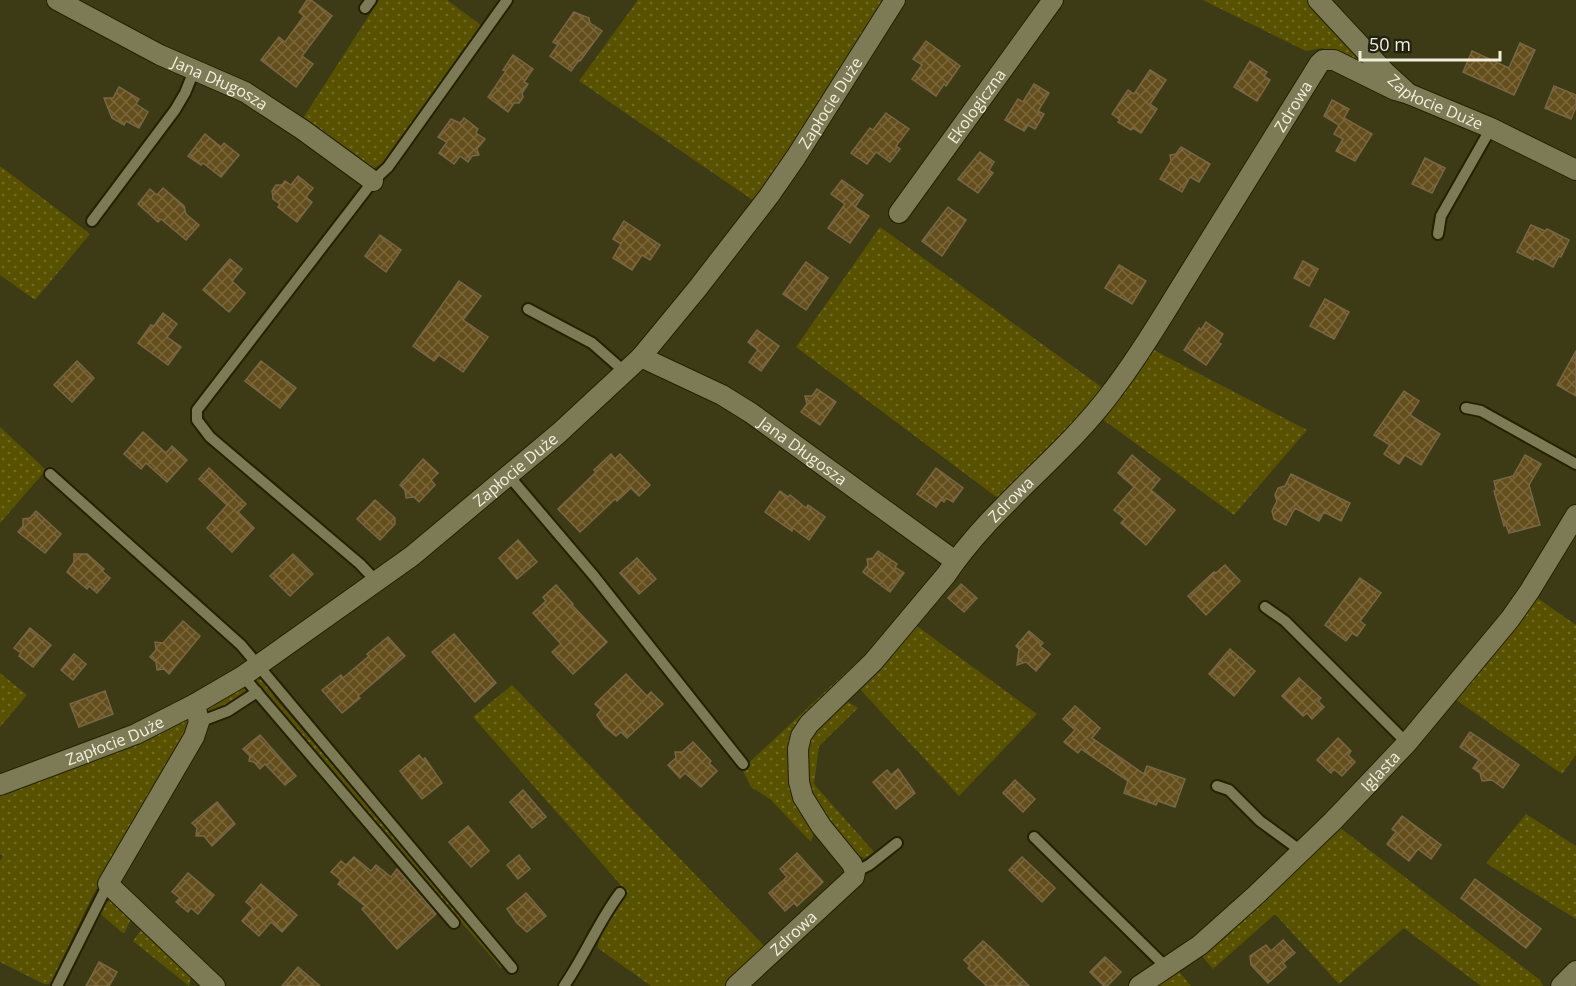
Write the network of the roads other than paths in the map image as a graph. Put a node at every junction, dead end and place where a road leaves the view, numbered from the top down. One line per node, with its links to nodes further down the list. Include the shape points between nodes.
1 (57, 0): 6 (street, Jana Długosza)
2 (507, 0): 10 (lane, via 388,167)
3 (895, 0): 15 (street, Zapłocie Duże, via 769,196)
4 (1053, 0): 11 (street, Ekologiczna)
5 (1318, 0): 7 (street, Zapłocie Duże)
6 (194, 71): 10 (street, Jana Długosza, via 263,103); 12 (lane, via 175,110)
7 (1409, 94): 8 (street, Zapłocie Duże); 22 (street, Zdrowa, via 1334,60 1319,64 1113,390)
8 (1491, 128): 9 (street, Zapłocie Duże); 13 (lane, via 1441,216)
9 (1576, 170)
10 (373, 181): 23 (lane, via 197,410 197,420 210,437)
11 (899, 213)
12 (92, 221)
13 (1438, 234)
14 (528, 309): 16 (lane, via 592,344)
15 (641, 357): 16 (street, Zapłocie Duże); 22 (street, Jana Długosza, via 751,413)
16 (625, 372): 20 (street, Zapłocie Duże)
17 (1466, 408): 18 (lane, via 1481,411)
18 (1576, 464)
19 (50, 474): 25 (lane, via 220,625)
20 (510, 476): 23 (street, Zapłocie Duże); 29 (lane)
21 (1576, 515): 28 (street, Iglasta, via 1510,619)
22 (955, 561): 35 (street, Zdrowa, via 873,662 801,736 797,764 803,797)
23 (377, 582): 25 (street, Zapłocie Duże)
24 (1265, 607): 28 (lane, via 1285,621)
25 (251, 671): 26 (lane); 27 (street, Zapłocie Duże); 40 (lane)
26 (257, 692): 27 (lane, via 228,711); 38 (lane)
27 (197, 713): 30 (street, Zapłocie Duże); 36 (street, via 194,737)
28 (1407, 743): 34 (street, Iglasta)
29 (743, 764)
30 (0, 785)
31 (1217, 786): 34 (lane, via 1228,790 1260,821)
32 (1034, 837): 39 (lane)
33 (897, 843): 35 (lane)
34 (1301, 851): 39 (street, Iglasta, via 1200,945)
35 (855, 872): 45 (street, Zdrowa, via 850,883)
36 (108, 884): 42 (lane); 43 (street)
37 (620, 894): 44 (lane)
38 (454, 923)
39 (1166, 967): 46 (street, Iglasta)
40 (513, 968)
41 (1576, 971): 47 (street)
42 (57, 986)
43 (215, 986)
44 (564, 986)
45 (736, 986)
46 (1139, 986)
47 (1561, 986)

